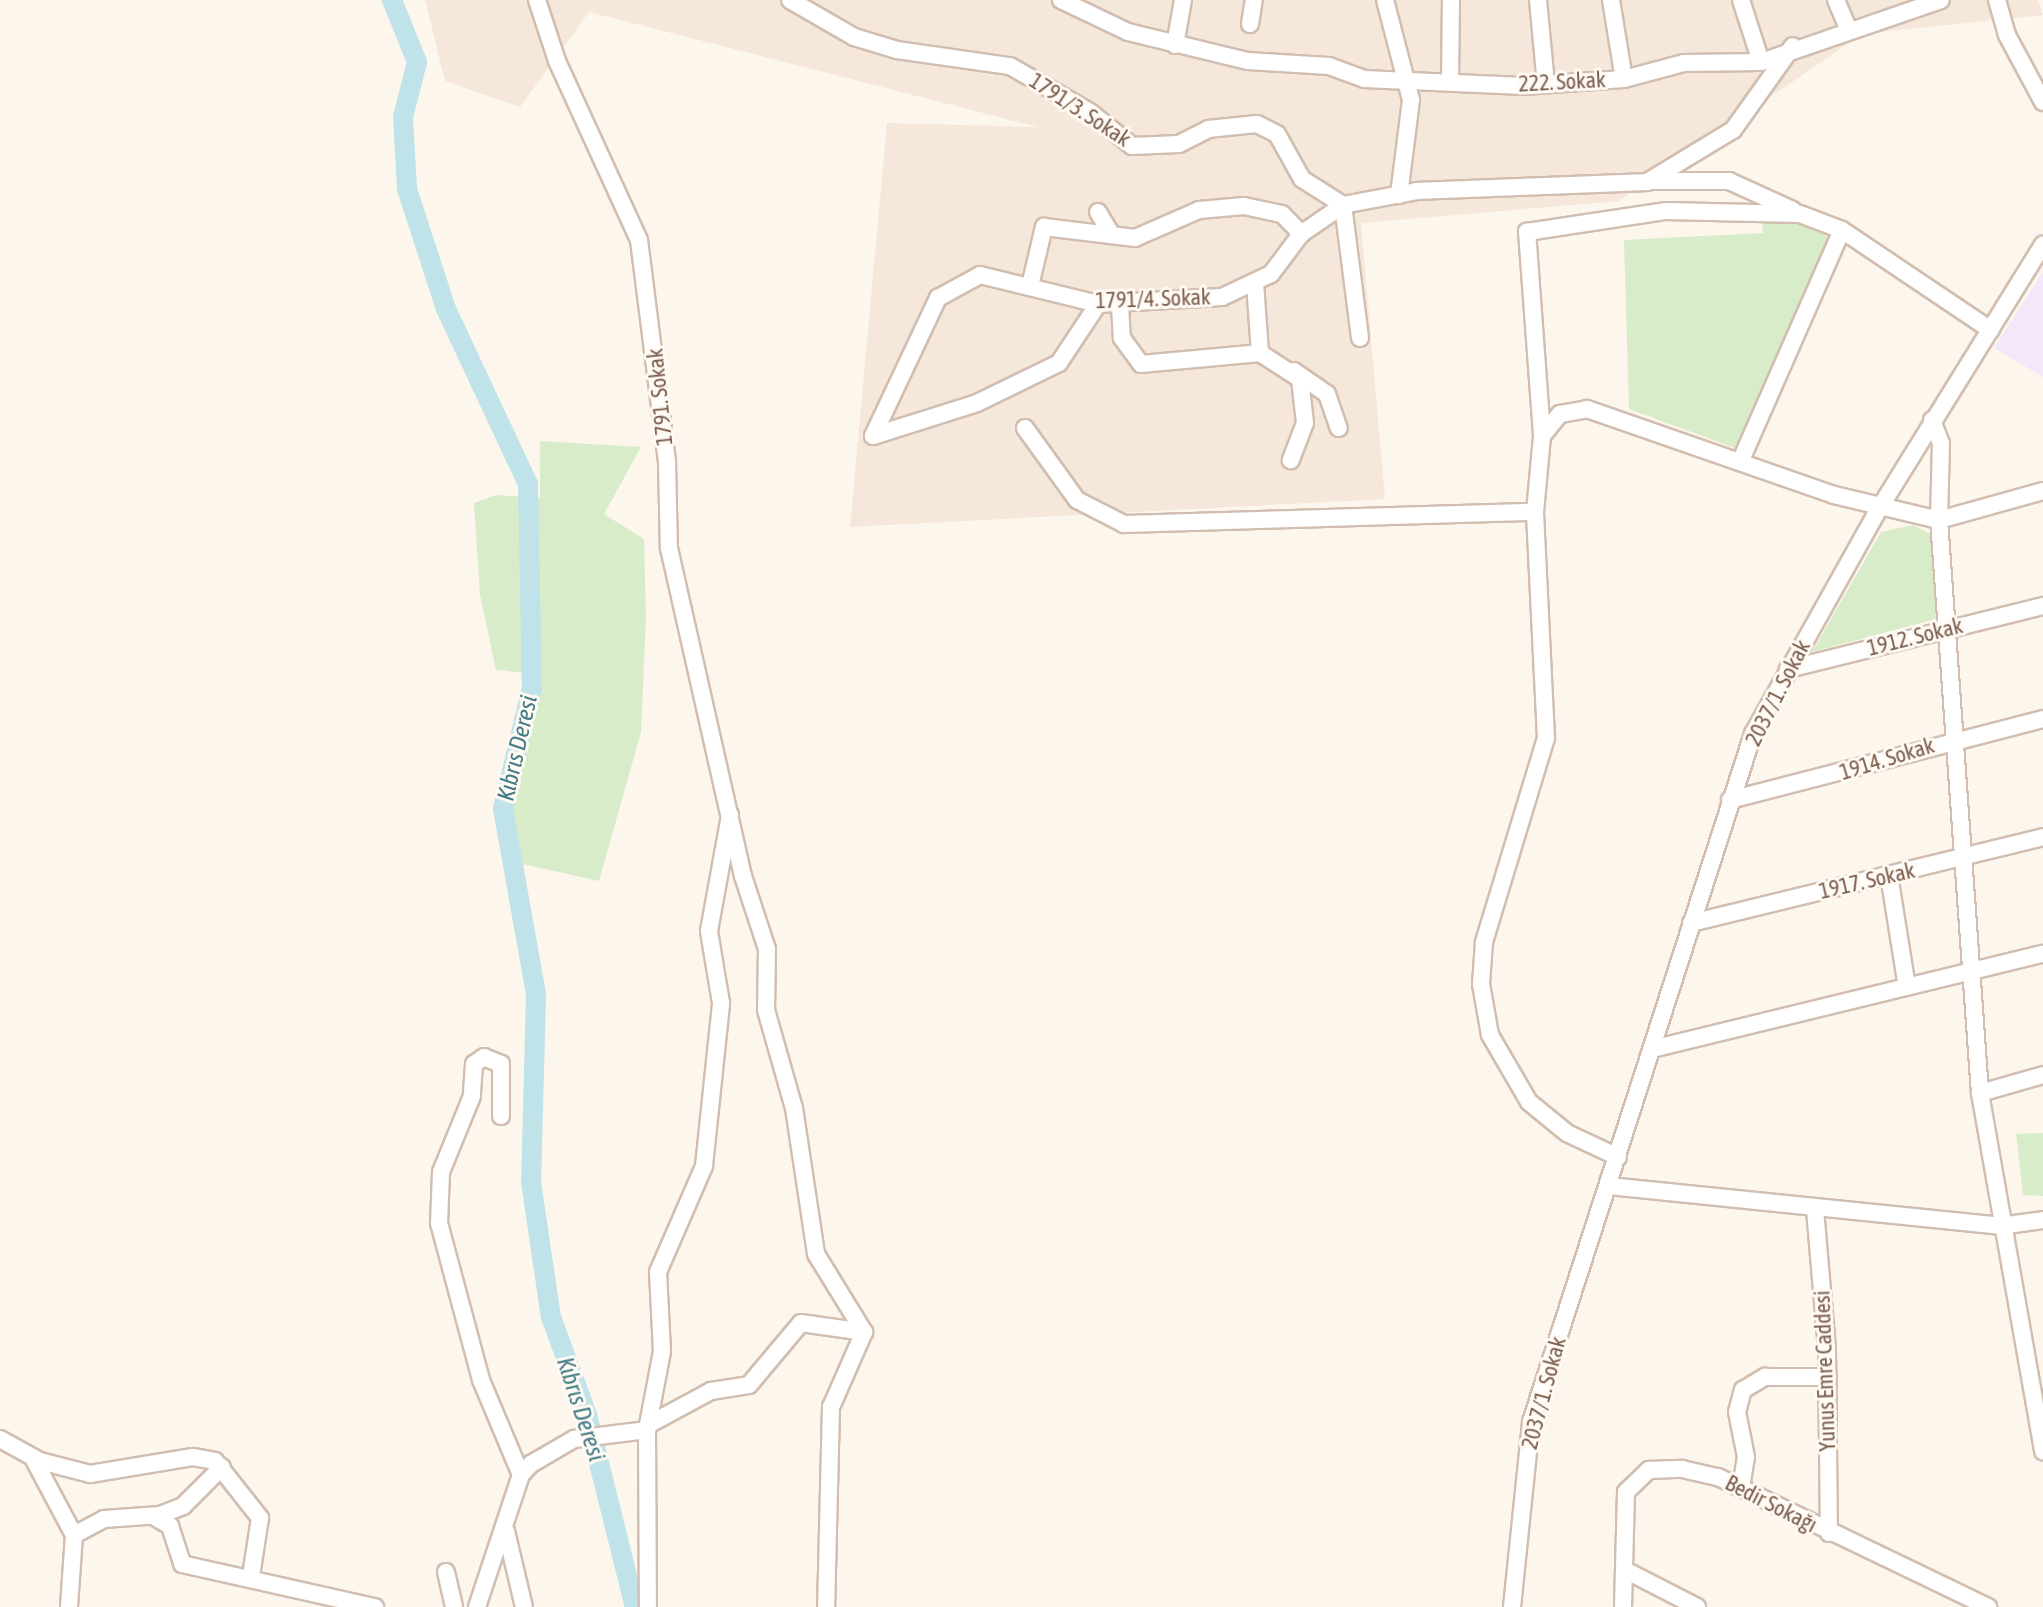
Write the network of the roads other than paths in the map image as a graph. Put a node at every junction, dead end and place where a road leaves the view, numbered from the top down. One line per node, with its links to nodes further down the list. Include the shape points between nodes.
1 (537, 0): 57 (street, 1791. Sokak, via 557,61 639,240 666,449 669,548)
2 (790, 0): 26 (street, 1791/3. Sokak, via 854,37 897,50 1010,66 1090,112 1132,146 1179,144 1208,129 1257,124 1277,134 1302,179)
3 (1061, 0): 16 (street)
4 (1183, 0): 16 (street)
5 (1254, 0): 14 (street)
6 (1385, 0): 19 (street)
7 (1451, 0): 21 (street)
8 (1538, 0): 22 (street)
9 (1611, 0): 20 (street)
10 (1741, 0): 18 (street)
11 (1836, 0): 15 (street)
12 (1941, 0): 15 (street, 222. Sokak)
13 (1997, 0): 23 (street, via 2007,35)
14 (1250, 24)
15 (1848, 28): 17 (street, 222. Sokak)
16 (1175, 45): 19 (street, 222. Sokak, via 1248,61 1329,66 1364,79)
17 (1793, 46): 18 (street, 222. Sokak); 24 (street, via 1733,130)
18 (1761, 62): 20 (street, 222. Sokak, via 1684,63)
19 (1404, 77): 21 (street, 222. Sokak); 25 (street, via 1410,138)
20 (1624, 79): 22 (street, 222. Sokak)
21 (1450, 80): 22 (street, 222. Sokak)
22 (1546, 84)
23 (2043, 102)
24 (1647, 182): 25 (street); 28 (street, via 1701,175 1729,181)
25 (1399, 195): 26 (street)
26 (1343, 205): 30 (street, 1791/4. Sokak); 38 (street)
27 (1098, 212): 31 (street)
28 (1800, 214): 29 (street); 44 (street, via 1666,211 1527,232)
29 (1842, 230): 37 (street); 46 (street)
30 (1301, 234): 31 (street, via 1282,214 1244,206 1199,210 1149,235); 33 (street, 1791/4. Sokak, via 1271,274)
31 (1112, 235): 34 (street, via 1044,227)
32 (2043, 245): 37 (street, 2037/1. Sokak)
33 (1255, 283): 36 (street, 1791/4. Sokak, via 1222,297); 39 (street)
34 (1030, 286): 35 (street, 1791/4. Sokak); 35 (street, 1791/4. Sokak, via 980,275 938,298 873,436 977,403 1059,363)
35 (1098, 304): 36 (street, 1791/4. Sokak)
36 (1120, 304): 39 (street, via 1122,338 1141,364)
37 (1991, 330): 41 (street, 2037/1. Sokak)
38 (1360, 338)
39 (1260, 353): 40 (street)
40 (1288, 370): 43 (street, via 1311,377 1327,394); 45 (street, via 1306,392 1305,423)
41 (1932, 420): 48 (street, 2037/1. Sokak); 50 (street, via 1941,443)
42 (1025, 428): 49 (street, via 1077,500 1124,524)
43 (1339, 428)
44 (1542, 436): 46 (street, via 1560,414 1603,411); 49 (street)
45 (1291, 460)
46 (1741, 460): 48 (street)
47 (2043, 491): 50 (street)
48 (1879, 509): 50 (street); 53 (street, 2037/1. Sokak)
49 (1535, 512): 69 (street, via 1546,738 1484,942 1483,1014 1505,1068 1529,1102 1567,1133)
50 (1939, 520): 52 (street)
51 (2043, 606): 52 (street, 1912. Sokak)
52 (1946, 628): 53 (street, 1912. Sokak); 55 (street)
53 (1788, 669): 56 (street, 2037/1. Sokak)
54 (2043, 719): 55 (street, 1914. Sokak)
55 (1954, 739): 56 (street, 1914. Sokak, via 1863,770); 59 (street)
56 (1730, 800): 61 (street, 2037/1. Sokak)
57 (732, 810): 74 (street, 1791. Sokak, via 767,949 766,1010 794,1108 816,1254); 76 (street, via 709,931 721,1003 704,1166 658,1272 662,1351)
58 (2043, 837): 59 (street, 1917. Sokak)
59 (1961, 858): 60 (street, 1917. Sokak); 63 (street)
60 (1889, 875): 61 (street, 1917. Sokak); 64 (street)
61 (1691, 923): 65 (street, 2037/1. Sokak)
62 (2043, 954): 63 (street)
63 (1970, 971): 64 (street); 67 (street)
64 (1907, 987): 65 (street)
65 (1652, 1049): 69 (street, 2037/1. Sokak)
66 (2043, 1075): 67 (street)
67 (1980, 1093): 73 (street)
68 (501, 1116): 82 (street, via 501,1064 484,1057 474,1064 472,1096 441,1172 439,1223 481,1380)
69 (1618, 1157): 70 (street, 2037/1. Sokak)
70 (1609, 1186): 71 (street); 98 (street, 2037/1. Sokak, via 1531,1422)
71 (1815, 1209): 73 (street); 75 (street, Yunus Emre Caddesi)
72 (2043, 1220): 73 (street)
73 (2000, 1226): 77 (street)
74 (864, 1332): 76 (street, via 801,1323 749,1385 711,1391); 97 (street, via 834,1391 826,1441)
75 (1828, 1377): 83 (street, via 1765,1377 1743,1390 1737,1412 1746,1457); 86 (street, Yunus Emre Caddesi)
76 (648, 1428): 82 (street, via 574,1439); 96 (street)
77 (2041, 1428): 79 (street)
78 (0, 1439): 80 (street)
79 (2043, 1451)
80 (33, 1458): 81 (street, via 90,1474 193,1457); 87 (street)
81 (222, 1467): 84 (street, via 193,1500); 90 (street, via 260,1518)
82 (521, 1475): 85 (street)
83 (1741, 1488): 86 (street, Bedir Sokağı); 88 (street, Bedir Sokağı, via 1682,1469 1636,1478 1624,1513)
84 (153, 1516): 87 (street, via 104,1519); 90 (street, via 170,1526 182,1564)
85 (506, 1530): 94 (street); 95 (street)
86 (1829, 1533): 101 (street, Bedir Sokağı)
87 (74, 1535): 91 (street)
88 (1627, 1571): 99 (street, Bedir Sokağı); 100 (street)
89 (446, 1572): 93 (street)
90 (251, 1576): 92 (street)
91 (69, 1607)
92 (375, 1607)
93 (454, 1607)
94 (477, 1607)
95 (524, 1607)
96 (648, 1607)
97 (826, 1607)
98 (1512, 1607)
99 (1623, 1607)
100 (1697, 1607)
101 (1988, 1607)

